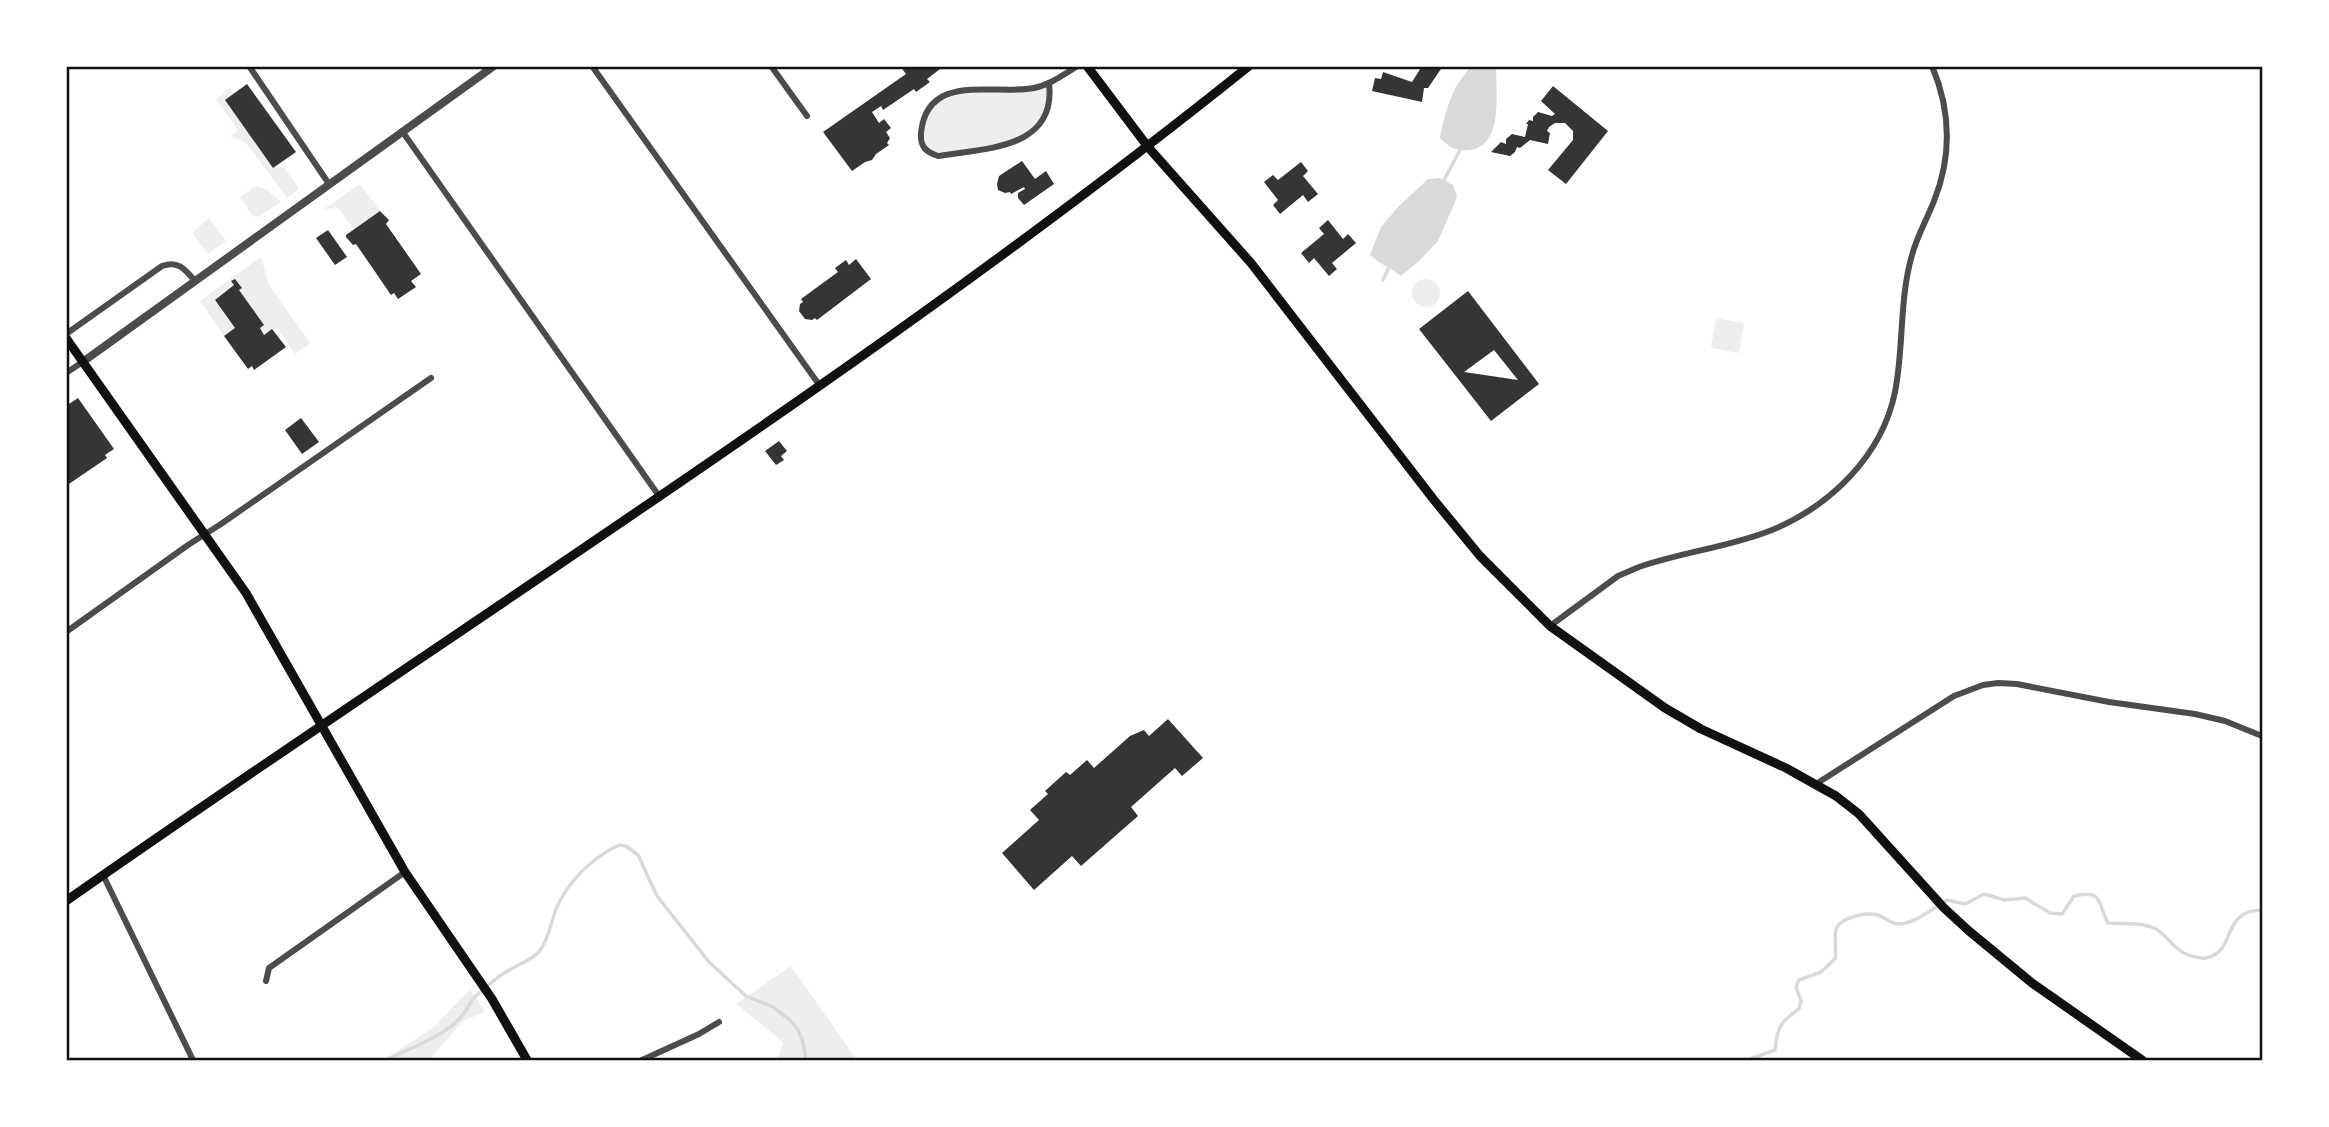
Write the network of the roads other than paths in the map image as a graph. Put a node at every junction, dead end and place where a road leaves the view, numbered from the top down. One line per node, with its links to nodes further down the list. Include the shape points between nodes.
1 (249, 66): 13 (street)
2 (494, 66): 11 (street)
3 (592, 66): 19 (street)
4 (771, 66): 10 (street)
5 (1078, 66): 9 (street)
6 (1087, 66): 12 (main road)
7 (1249, 66): 12 (main road)
8 (1932, 66): 22 (street, via 1946,119 1946,161 1909,266 1894,395 1868,456 1834,492 1800,517 1771,531 1618,576)
9 (1049, 83): 9 (street, via 1035,88 952,92 928,112 922,146 938,156 1006,146 1043,121 1049,107)
10 (807, 116)
11 (402, 131): 13 (street); 20 (street)
12 (1148, 147): 19 (main road); 22 (main road, via 1251,263 1480,556)
13 (329, 184): 14 (street)
14 (195, 281): 15 (street, via 183,266 162,266); 16 (street)
15 (66, 336): 16 (main road)
16 (84, 361): 17 (street); 21 (main road)
17 (66, 373)
18 (431, 378): 21 (street)
19 (820, 386): 20 (main road)
20 (659, 496): 24 (main road)
21 (204, 534): 23 (street); 24 (main road, via 246,593)
22 (1550, 626): 26 (main road, via 1674,713)
23 (66, 632)
24 (320, 724): 27 (main road); 28 (main road)
25 (2263, 736): 26 (street, via 2195,714 1998,683 1954,695)
26 (1816, 784): 35 (main road, via 1859,814 1944,908 2015,970)
27 (405, 872): 30 (street, via 269,968); 33 (main road, via 480,980)
28 (103, 875): 29 (main road); 32 (street)
29 (66, 901)
30 (266, 981)
31 (719, 1022): 34 (street)
32 (193, 1060)
33 (527, 1060)
34 (642, 1060)
35 (2142, 1060)

